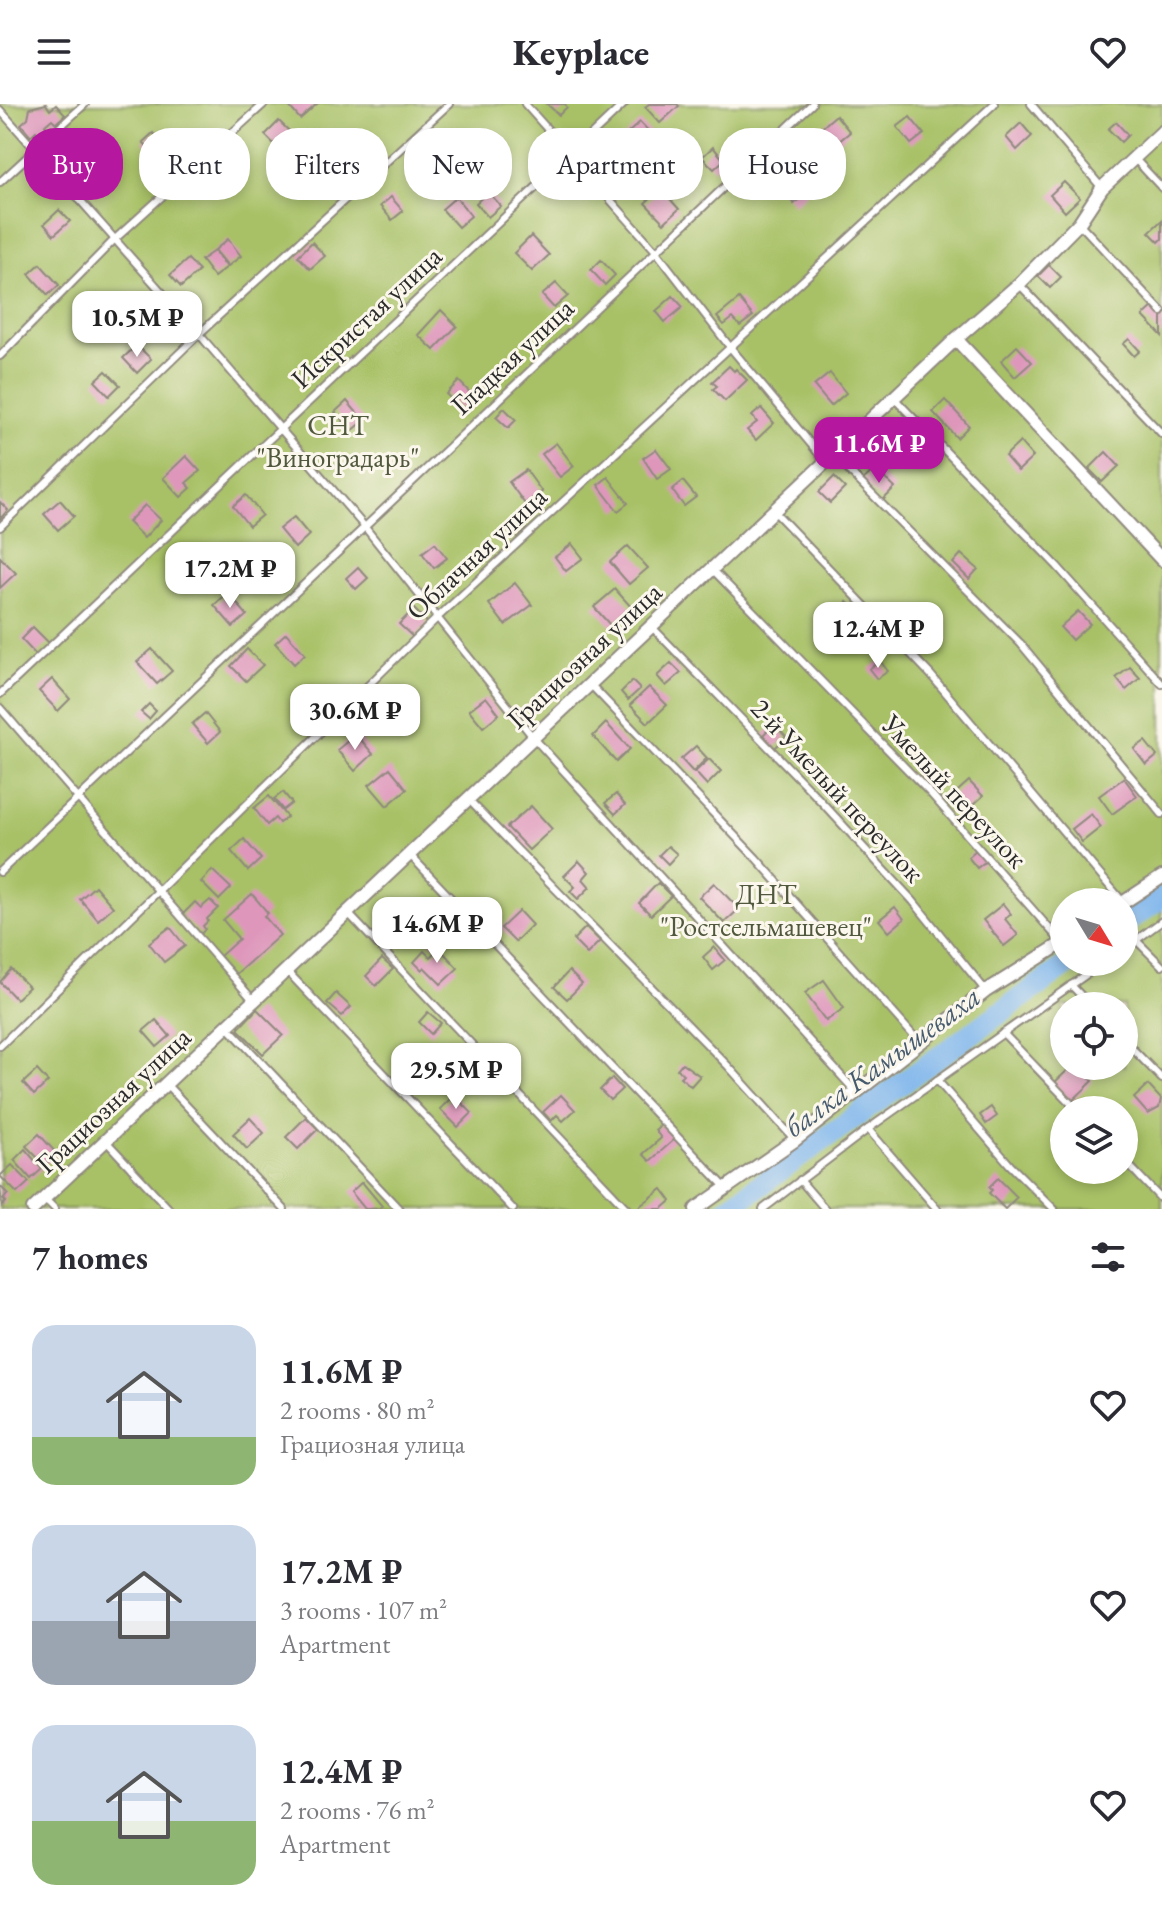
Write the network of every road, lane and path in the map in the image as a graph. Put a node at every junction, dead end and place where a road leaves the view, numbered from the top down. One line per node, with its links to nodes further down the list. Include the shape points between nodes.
1 (85, 104): 10 (lane)
2 (264, 104): 24 (lane)
3 (449, 104): 28 (lane)
4 (525, 104): 11 (lane)
5 (624, 104): 12 (lane, Искристая улица)
6 (812, 104): 25 (lane, Гладкая улица)
7 (994, 104): 30 (lane, Облачная улица)
8 (1031, 104): 18 (lane)
9 (0, 110): 14 (lane)
10 (58, 128)
11 (546, 128)
12 (599, 128)
13 (1162, 132): 15 (street, Грациозная улица)
14 (24, 137)
15 (1134, 158): 18 (street, Грациозная улица); 19 (lane)
16 (24, 159): 17 (lane)
17 (0, 182)
18 (1102, 188): 23 (street, Грациозная улица)
19 (1162, 188)
20 (528, 195): 33 (lane, Искристая улица)
21 (79, 200): 24 (lane)
22 (610, 200): 25 (lane)
23 (1079, 223): 26 (street, Грациозная улица); 27 (lane)
24 (114, 240): 28 (lane); 31 (lane)
25 (655, 250): 30 (lane); 37 (lane, Гладкая улица)
26 (1019, 284): 29 (street, Грациозная улица); 34 (lane)
27 (1162, 312)
28 (199, 334): 33 (lane); 38 (lane)
29 (956, 339): 32 (street, Грациозная улица); 39 (street)
30 (730, 347): 35 (lane); 41 (lane, Облачная улица)
31 (0, 356)
32 (893, 398): 35 (street, Грациозная улица); 44 (lane, via 1057,566)
33 (281, 428): 37 (lane); 45 (lane, Искристая улица)
34 (1162, 434)
35 (829, 458): 36 (street, Грациозная улица); 50 (lane, via 1021,644)
36 (773, 511): 40 (street, Грациозная улица); 54 (lane, via 930,674)
37 (364, 526): 41 (lane); 48 (lane, Гладкая улица)
38 (0, 527)
39 (1162, 560)
40 (712, 568): 42 (street, Грациозная улица); 59 (lane, Умелый переулок, via 932,795)
41 (437, 618): 47 (lane); 55 (lane, Облачная улица)
42 (650, 626): 43 (street, Грациозная улица); 67 (lane, 2-й Умелый переулок, via 913,901)
43 (589, 683): 47 (street, Грациозная улица); 72 (lane, via 756,858)
44 (1162, 684)
45 (0, 694)
46 (0, 708): 48 (lane)
47 (532, 736): 49 (street, Грациозная улица); 78 (lane)
48 (77, 796): 52 (lane, Гладкая улица); 55 (lane)
49 (467, 798): 51 (street, Грациозная улица); 81 (lane)
50 (1162, 814)
51 (409, 854): 57 (street, Грациозная улица); 85 (lane)
52 (0, 872)
53 (1162, 877): 56 (street)
54 (1111, 888)
55 (157, 890): 69 (lane); 73 (lane, Облачная улица)
56 (1138, 892)
57 (347, 912): 64 (street, Грациозная улица); 94 (lane)
58 (1162, 921): 60 (lane)
59 (1050, 927)
60 (1138, 939)
61 (1138, 942): 63 (lane)
62 (1050, 950): 67 (street)
63 (1162, 966)
64 (286, 970): 69 (street, Грациозная улица); 93 (lane)
65 (1084, 976): 66 (lane)
66 (1071, 985): 68 (lane); 71 (lane)
67 (986, 991): 72 (street)
68 (1078, 992)
69 (253, 1000): 70 (street, Грациозная улица)
70 (227, 1026): 77 (street, Грациозная улица); 92 (lane)
71 (1003, 1033): 76 (lane); 79 (lane)
72 (920, 1043): 78 (street)
73 (0, 1046)
74 (1138, 1054): 75 (lane)
75 (1162, 1079)
76 (937, 1080): 80 (lane); 99 (lane)
77 (166, 1084): 82 (street, Грациозная улица); 91 (lane)
78 (856, 1092): 81 (street)
79 (1064, 1096)
80 (868, 1129): 84 (lane); 98 (lane)
81 (795, 1140): 85 (street)
82 (105, 1141): 86 (street, Грациозная улица); 90 (lane)
83 (1138, 1175): 87 (lane)
84 (800, 1180): 96 (lane); 97 (lane)
85 (726, 1188): 95 (street)
86 (44, 1198): 88 (street, Грациозная улица); 89 (lane)
87 (1162, 1200)
88 (33, 1209)
89 (55, 1209)
90 (169, 1209)
91 (284, 1209)
92 (399, 1209)
93 (513, 1209)
94 (627, 1209)
95 (696, 1209)
96 (763, 1209)
97 (825, 1209)
98 (937, 1209)
99 (1054, 1209)

